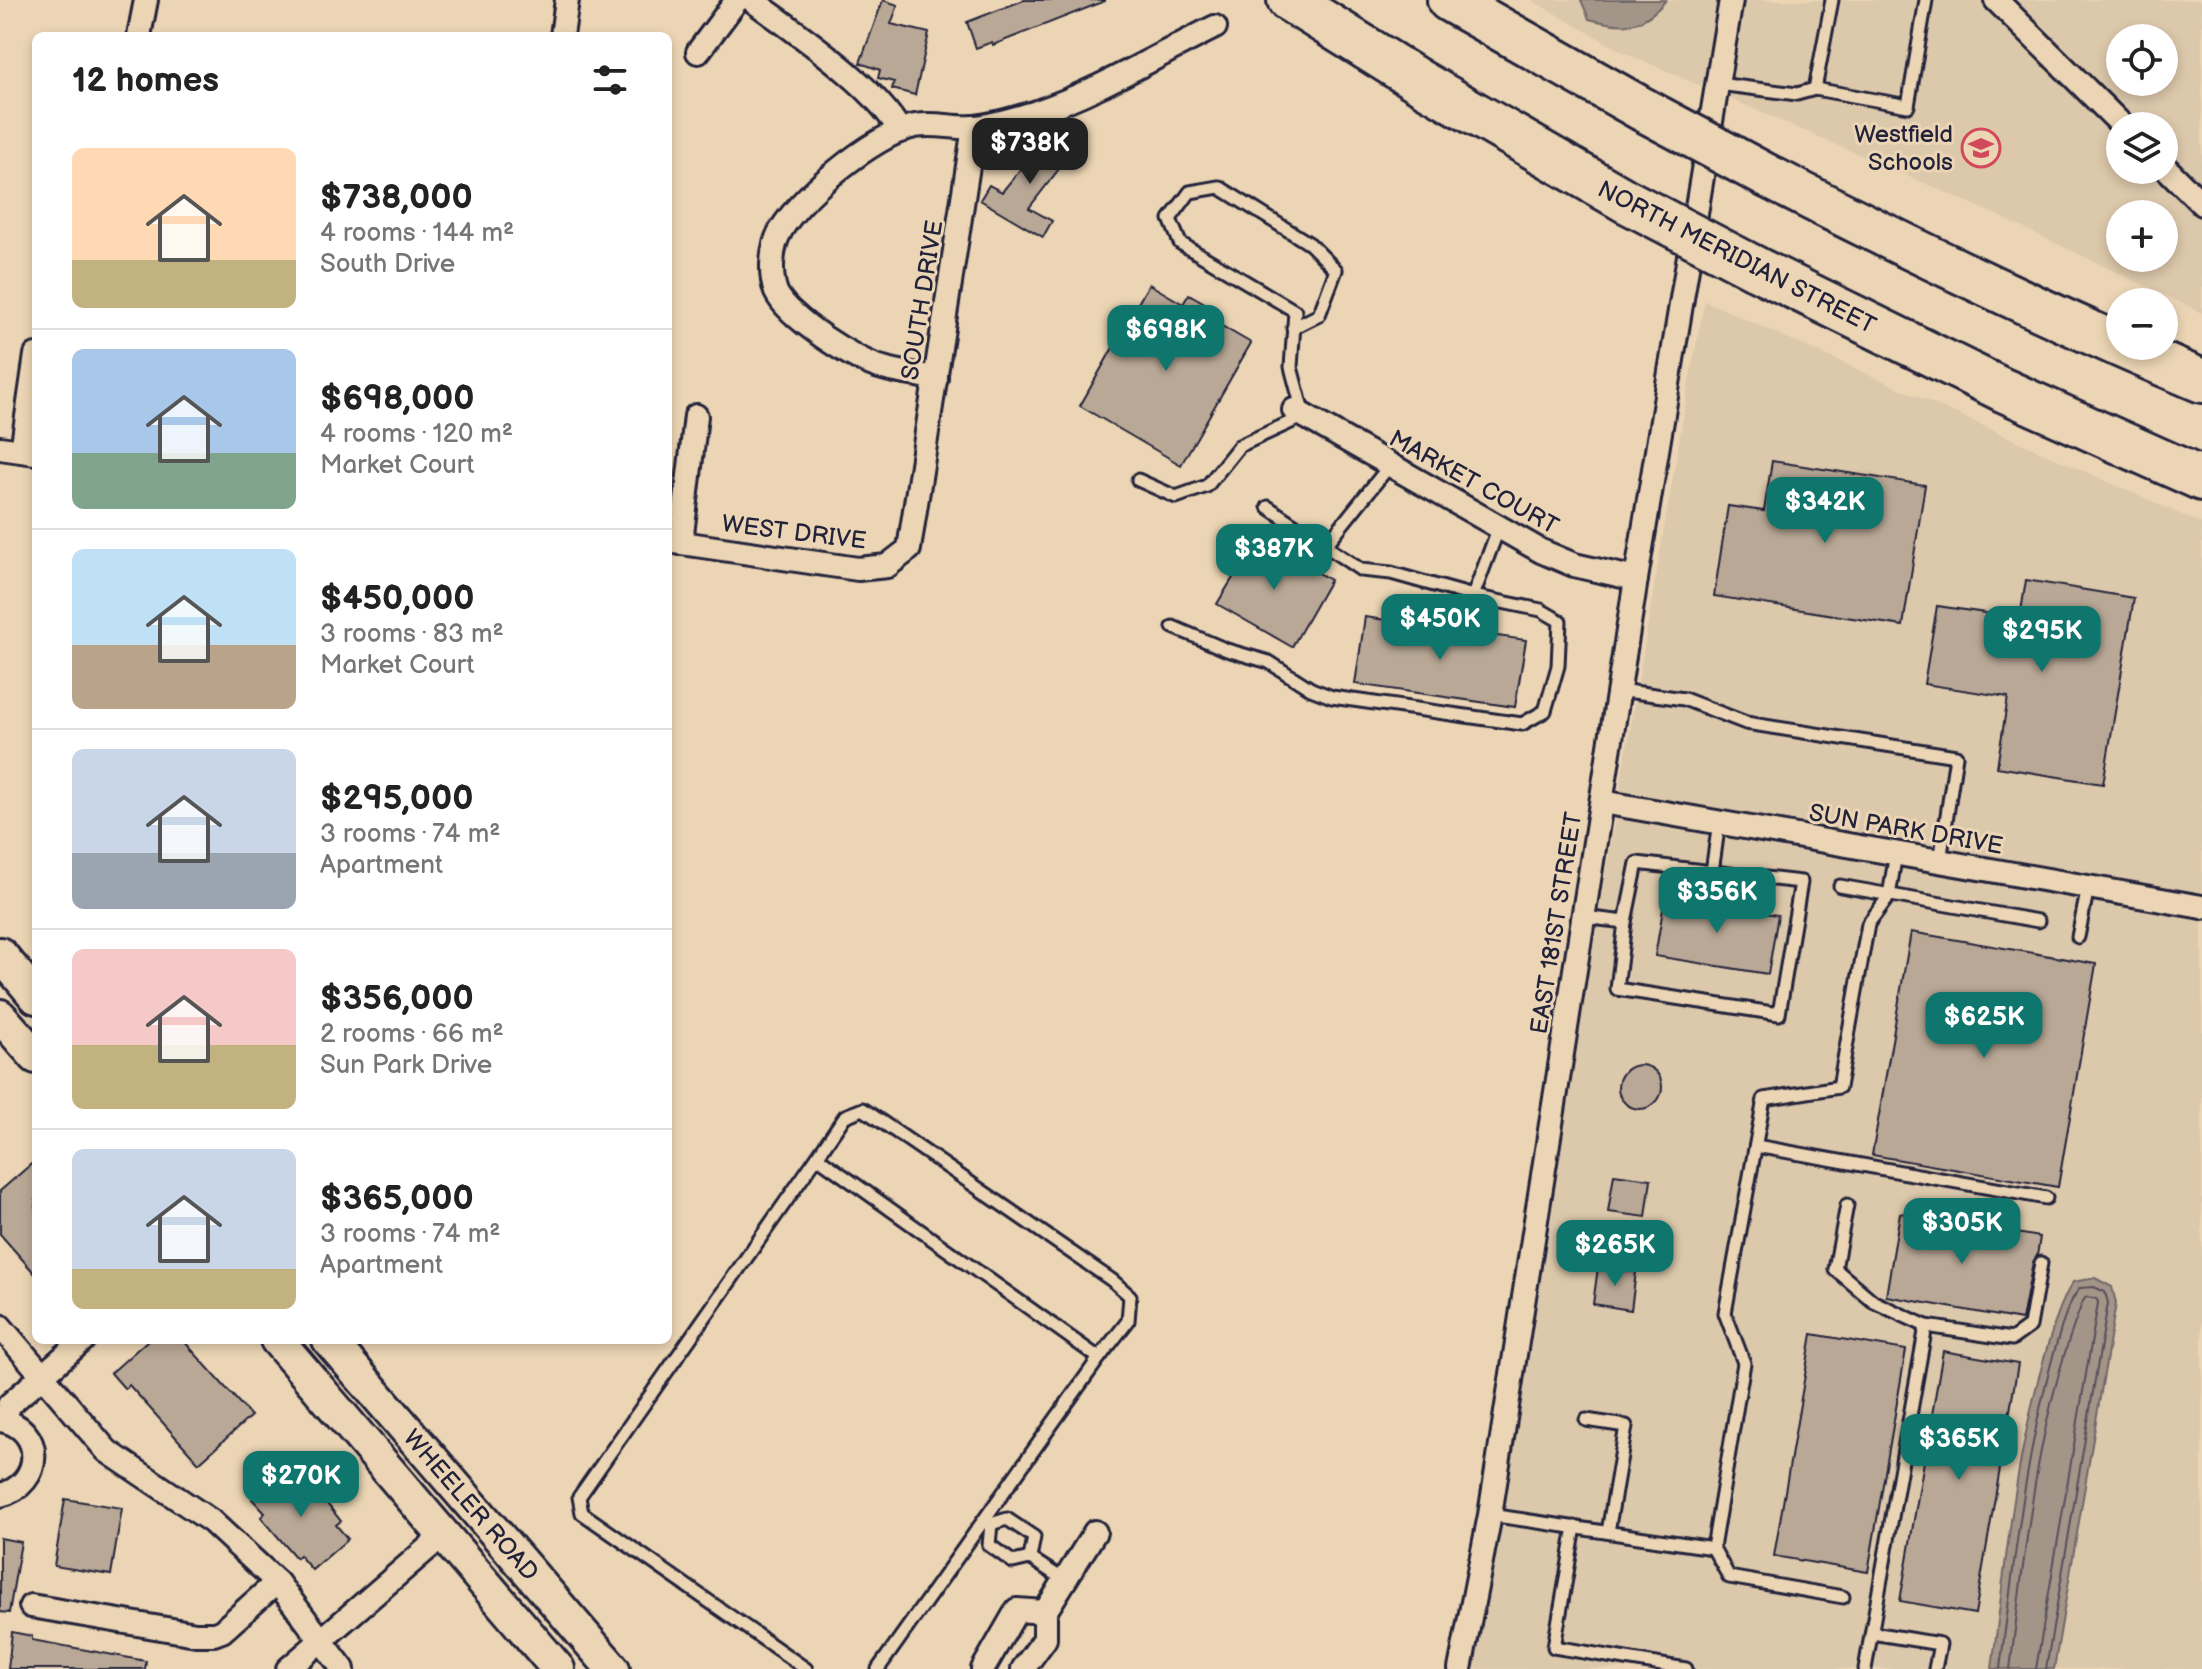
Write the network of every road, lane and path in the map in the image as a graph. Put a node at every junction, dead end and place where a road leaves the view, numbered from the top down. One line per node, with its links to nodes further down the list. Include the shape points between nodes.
1 (146, 0): 12 (street)
2 (567, 0): 13 (street)
3 (737, 0): 14 (street)
4 (752, 0): 19 (street, via 882,103)
5 (1289, 0): 30 (highway, NORTH MERIDIAN STREET, bridge, via 1472,114 1626,201 1939,360)
6 (1449, 0): 25 (highway, bridge, via 1771,178 2027,306)
7 (1731, 0): 15 (street, EAST 181ST STREET)
8 (1832, 0): 16 (lane)
9 (1926, 0): 16 (lane, via 1908,106)
10 (1996, 0): 17 (street)
11 (1215, 27): 18 (street, via 1069,99)
12 (140, 32)
13 (563, 32)
14 (698, 52)
15 (1718, 84): 16 (lane, via 1797,94); 37 (street, EAST 181ST STREET)
16 (1815, 89)
17 (2109, 112)
18 (974, 127): 19 (street, via 941,123); 24 (street, SOUTH DRIVE)
19 (900, 131): 24 (street, via 854,157 799,204 776,240 773,280 782,301 814,331 869,364)
20 (2178, 180): 21 (street)
21 (2202, 204)
22 (1293, 328): 22 (lane, via 1295,311 1180,243 1170,219 1190,192 1219,187 1310,244 1336,270 1319,315); 26 (lane, via 1291,367)
23 (32, 378): 28 (street)
24 (936, 378): 36 (street, SOUTH DRIVE)
25 (2202, 381)
26 (1299, 413): 29 (street, MARKET COURT); 31 (lane, via 1239,446 1207,486 1176,497)
27 (696, 416): 34 (street)
28 (19, 451)
29 (1390, 465): 33 (street, MARKET COURT); 35 (lane)
30 (2202, 479)
31 (1138, 480)
32 (1268, 507): 35 (lane)
33 (1499, 527): 37 (street, MARKET COURT, via 1574,565); 38 (lane)
34 (674, 542): 36 (street, WEST DRIVE, via 858,569 887,566)
35 (1325, 546): 38 (lane, via 1361,570)
36 (909, 549)
37 (1636, 579): 40 (street, EAST 181ST STREET)
38 (1473, 596): 39 (lane, via 1541,610 1560,621 1558,666 1545,711 1522,724 1332,697 1269,662)
39 (1173, 627)
40 (1619, 690): 41 (street, EAST 181ST STREET); 44 (lane, via 1684,699 1746,723 1956,756)
41 (1602, 802): 42 (street, SUN PARK DRIVE); 50 (street, EAST 181ST STREET)
42 (1719, 822): 43 (street, SUN PARK DRIVE); 45 (lane)
43 (1896, 853): 44 (street, SUN PARK DRIVE); 48 (lane)
44 (1940, 861): 47 (street, SUN PARK DRIVE)
45 (1712, 872): 52 (lane, via 1637,863); 52 (lane, via 1801,882 1779,1014 1617,989)
46 (1840, 886): 48 (lane)
47 (2088, 887): 49 (street, SUN PARK DRIVE); 53 (lane)
48 (1889, 896): 51 (lane); 58 (lane, via 1868,924 1839,1087 1764,1099)
49 (2202, 907)
50 (1583, 917): 52 (lane); 73 (street, EAST 181ST STREET)
51 (2038, 921)
52 (1625, 922)
53 (2078, 937)
54 (0, 954): 55 (street)
55 (32, 992)
56 (0, 1016): 57 (street)
57 (32, 1052)
58 (1756, 1146): 60 (lane); 79 (lane, via 1725,1313 1744,1363)
59 (817, 1157): 68 (lane); 68 (lane, via 845,1116 863,1109 1113,1281 1130,1296 1128,1321); 92 (lane, via 579,1497 582,1513)
60 (2046, 1198)
61 (1847, 1205): 64 (lane, via 1835,1269 1874,1302)
62 (2041, 1263): 64 (lane, via 2030,1326 2012,1339)
63 (0, 1326): 69 (street)
64 (1926, 1326): 86 (lane)
65 (79, 1344): 69 (street)
66 (280, 1344): 78 (street, WHEELER ROAD)
67 (332, 1344): 91 (street, WHEELER ROAD)
68 (1099, 1358): 74 (lane)
69 (43, 1376): 70 (street, via 9,1405); 82 (street, via 107,1451 211,1521)
70 (3, 1420): 72 (street, via 29,1440 33,1463 22,1484)
71 (1586, 1420): 77 (lane, via 1626,1426)
72 (0, 1495)
73 (1490, 1515): 75 (lane); 96 (street, EAST 181ST STREET)
74 (987, 1521): 80 (lane, via 989,1545 1013,1562); 80 (lane, via 1007,1519 1034,1537); 93 (lane)
75 (1575, 1527): 77 (lane); 97 (lane, via 1554,1647)
76 (1095, 1532): 81 (street)
77 (1608, 1532): 79 (lane)
78 (443, 1535): 87 (street); 90 (street, WHEELER ROAD)
79 (1713, 1548): 83 (lane, via 1729,1577)
80 (1030, 1558): 81 (lane)
81 (1064, 1580): 85 (street)
82 (277, 1582): 84 (street, via 214,1634); 87 (street)
83 (1843, 1597)
84 (31, 1606)
85 (1045, 1612): 94 (street, via 1017,1610); 95 (street, via 1045,1639)
86 (1872, 1633): 98 (lane); 99 (lane, via 1940,1644)
87 (320, 1642): 88 (street); 89 (street)
88 (288, 1669)
89 (343, 1669)
90 (558, 1669)
91 (613, 1669)
92 (806, 1669)
93 (878, 1669)
94 (983, 1669)
95 (1023, 1669)
96 (1460, 1669)
97 (1686, 1669)
98 (1865, 1669)
99 (1935, 1669)

